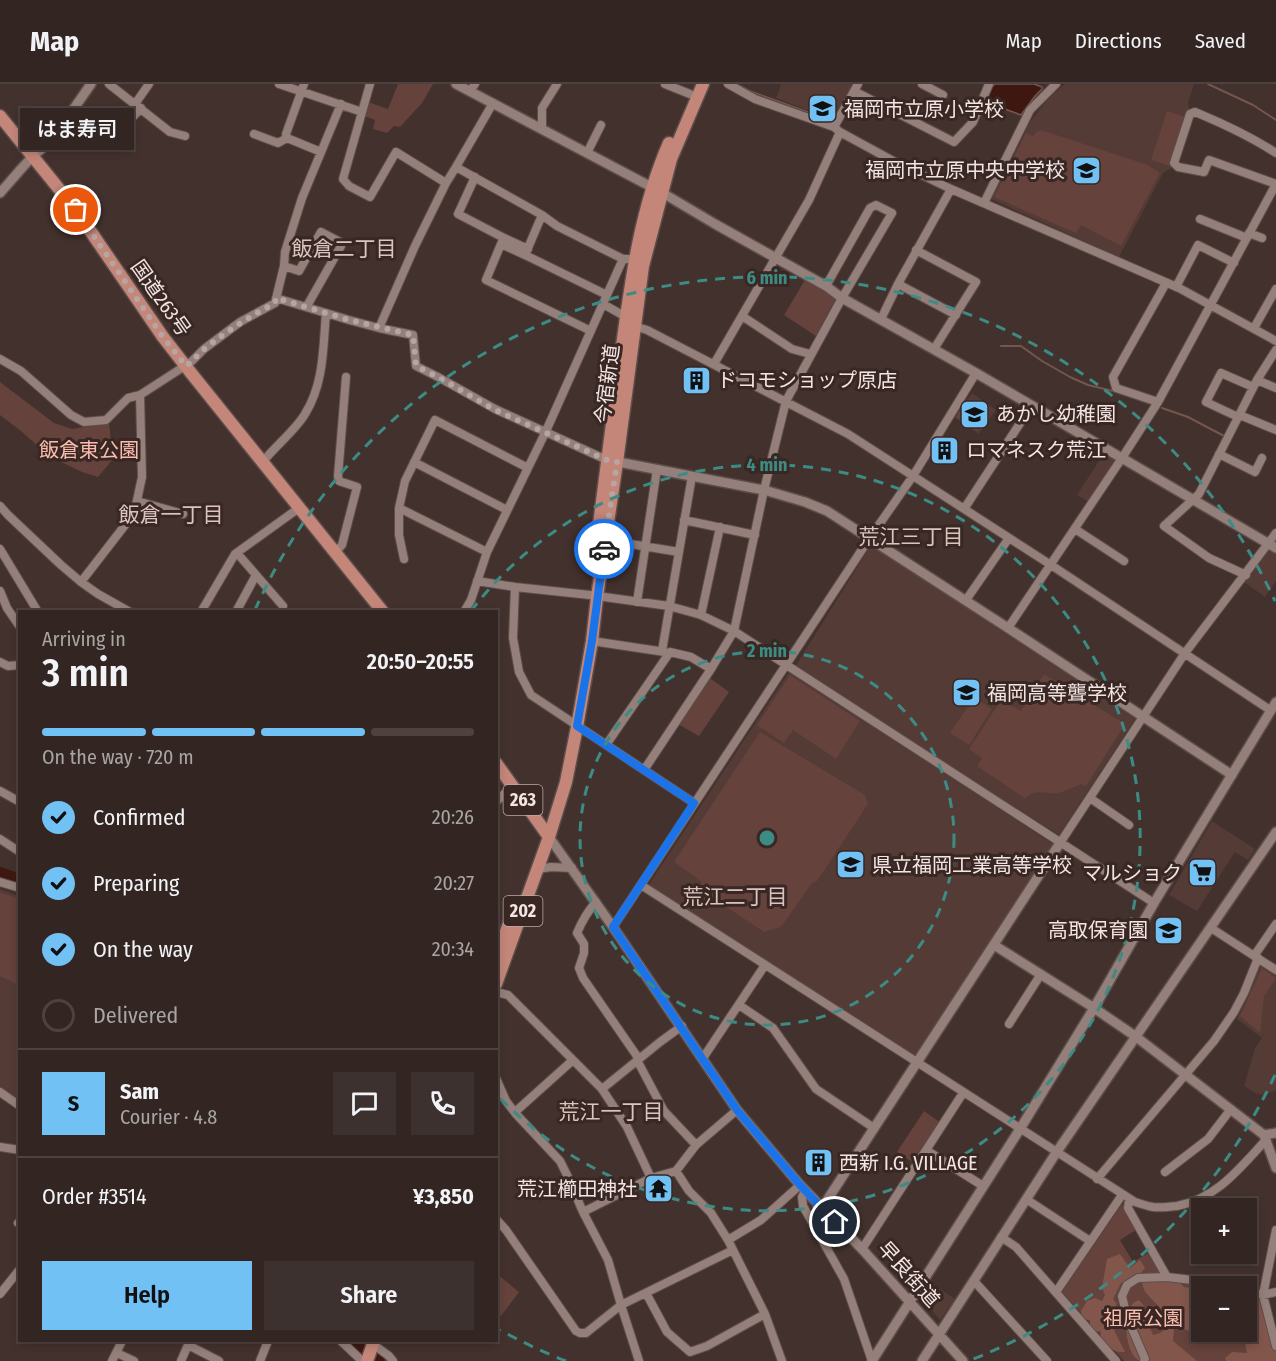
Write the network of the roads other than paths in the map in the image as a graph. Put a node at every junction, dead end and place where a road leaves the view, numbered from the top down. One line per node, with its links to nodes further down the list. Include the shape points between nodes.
1 (85, 84): 35 (street)
2 (91, 84): 26 (street)
3 (109, 84): 22 (street)
4 (149, 84): 22 (street)
5 (279, 84): 16 (street)
6 (370, 84): 23 (street)
7 (456, 84): 17 (street)
8 (557, 84): 27 (street, via 542,108)
9 (665, 84): 18 (street)
10 (703, 84): 41 (highway, 今宿新道 / 202)
11 (728, 84): 28 (street, via 755,99)
12 (922, 84): 19 (street)
13 (989, 84): 15 (street, via 973,122 954,142)
14 (1053, 84): 43 (street, via 1030,110)
15 (856, 87): 28 (street)
16 (303, 88): 20 (street); 31 (street)
17 (473, 88): 21 (street)
18 (692, 89): 41 (highway, 今宿新道 / 202, via 659,166)
19 (943, 95)
20 (341, 104): 23 (street); 32 (street)
21 (493, 104): 27 (street); 36 (street)
22 (138, 106): 26 (street, via 122,136); 30 (street, via 170,132)
23 (362, 112): 38 (street, via 343,179 349,186 370,197 396,152)
24 (0, 116): 35 (highway, 国道263号)
25 (601, 125): 33 (street)
26 (61, 127): 35 (street)
27 (542, 129): 33 (street)
28 (837, 129): 40 (street); 51 (street, via 809,200)
29 (254, 134): 31 (street, via 278,143)
30 (185, 136)
31 (287, 138): 32 (street)
32 (321, 152): 54 (street, via 302,198)
33 (587, 153): 41 (street)
34 (1276, 153): 39 (street, via 1195,112 1174,163 1204,172 1209,160)
35 (33, 156): 42 (street); 80 (highway, 国道263号)
36 (456, 167): 37 (street); 38 (street)
37 (475, 177): 44 (street); 48 (street, via 458,214)
38 (446, 183): 71 (street)
39 (1276, 184): 46 (street)
40 (951, 189): 43 (street); 49 (street)
41 (657, 190): 51 (street); 52 (highway, 今宿新道 / 202); 70 (highway, 今宿新道 / 202)
42 (0, 194)
43 (984, 203): 55 (street)
44 (543, 215): 50 (street); 52 (street, via 557,226)
45 (1200, 219): 46 (street)
46 (1248, 236): 47 (street); 53 (street)
47 (1262, 238)
48 (502, 241): 50 (street); 73 (street, via 486,280)
49 (916, 250): 56 (street); 67 (street, via 976,282)
50 (527, 252): 60 (street)
51 (776, 257): 57 (street); 68 (street)
52 (629, 259): 60 (street); 70 (highway, 今宿新道 / 202)
53 (1234, 263): 58 (street, via 1198,245); 64 (street)
54 (284, 266): 61 (street); 65 (street, via 299,271 321,232 340,242)
55 (1166, 283): 58 (street); 87 (street, via 1113,377 1116,388)
56 (898, 284): 67 (street); 69 (street)
57 (826, 286): 62 (street); 62 (street, via 870,208 876,205 892,213)
58 (1176, 287): 64 (street)
59 (1276, 289): 72 (street)
60 (607, 295): 63 (street)
61 (276, 298): 65 (street); 80 (street, via 275,303 240,322)
62 (842, 298): 69 (street); 77 (street)
63 (603, 304): 70 (street); 73 (street)
64 (1211, 305): 72 (street); 87 (street)
65 (307, 306): 66 (street)
66 (326, 313): 71 (street); 95 (street, via 320,378 314,398 304,416)
67 (956, 315): 75 (street)
68 (742, 316): 77 (street, via 792,348); 79 (street)
69 (880, 319): 75 (street)
70 (630, 322): 79 (street); 96 (highway, 今宿新道 / 202)
71 (379, 328): 91 (street, via 413,335 416,366 495,410)
72 (1254, 328): 74 (street)
73 (591, 332): 91 (street)
74 (1276, 341)
75 (934, 349): 81 (street)
76 (1276, 350): 83 (street)
77 (810, 354): 86 (street)
78 (0, 359): 85 (street, via 84,422 106,420 128,398)
79 (714, 364): 86 (street)
80 (186, 366): 85 (street); 95 (highway, 国道263号)
81 (976, 373): 88 (street); 101 (street)
82 (346, 377): 122 (street, via 338,476 339,481 357,487 342,544)
83 (1255, 383): 84 (street); 89 (street); 89 (street, via 1221,373 1206,402)
84 (1276, 388)
85 (140, 395): 104 (street, via 142,477)
86 (786, 401): 101 (street, via 848,434); 102 (street)
87 (1158, 402): 94 (street)
88 (1032, 405): 94 (street); 108 (street)
89 (1238, 417): 90 (street); 92 (street)
90 (1276, 430)
91 (546, 431): 96 (street); 98 (street)
92 (1219, 454): 93 (street, via 1255,471); 103 (street)
93 (1262, 458)
94 (1122, 459): 103 (street); 113 (street)
95 (261, 460): 106 (highway, 国道263号)
96 (612, 461): 99 (street); 118 (highway, 今宿新道 / 202); 135 (highway, 今宿新道 / 202)
97 (414, 462): 98 (street, via 435,420); 107 (street); 109 (street)
98 (528, 468): 109 (street)
99 (657, 469): 100 (street); 120 (street)
100 (692, 476): 102 (street); 111 (street)
101 (913, 476): 108 (street); 116 (street)
102 (764, 490): 115 (street); 116 (street, via 827,511)
103 (1194, 499): 119 (street); 129 (street, via 1164,526 1209,558)
104 (137, 501): 110 (street); 132 (street, via 129,520)
105 (0, 506): 132 (street)
106 (299, 508): 122 (highway, 国道263号); 125 (street)
107 (399, 508): 123 (street); 126 (street)
108 (964, 509): 117 (street)
109 (507, 510): 123 (street)
110 (183, 514)
111 (684, 520): 112 (street); 124 (street)
112 (720, 527): 115 (street); 146 (street)
113 (1075, 529): 127 (street); 128 (street)
114 (1276, 533): 119 (street)
115 (755, 535): 149 (street)
116 (869, 538): 136 (street); 154 (street)
117 (1009, 538): 128 (street); 136 (street)
118 (606, 540): 120 (street); 135 (highway, 今宿新道 / 202)
119 (1273, 545): 129 (street)
120 (645, 546): 124 (street); 137 (street)
121 (0, 549): 140 (street)
122 (335, 552): 144 (highway, 国道263号)
123 (487, 552): 131 (street)
124 (679, 552): 139 (street)
125 (237, 553): 130 (street); 142 (street)
126 (404, 559)
127 (1124, 561)
128 (1050, 565): 148 (street); 152 (street)
129 (1246, 574): 152 (street)
130 (256, 575): 138 (street); 143 (street)
131 (477, 581): 133 (street); 145 (street)
132 (81, 582): 141 (street)
133 (515, 587): 135 (street); 159 (street, via 513,638 519,672 531,695)
134 (0, 591): 147 (street)
135 (594, 596): 137 (street); 150 (highway, 今宿新道 / 202); 159 (highway, 今宿新道 / 202)
136 (966, 600): 148 (street)
137 (637, 602): 139 (street)
138 (283, 606)
139 (669, 606): 146 (street); 151 (street)
140 (37, 610)
141 (126, 610)
142 (202, 610)
143 (237, 610)
144 (381, 610)
145 (465, 610)
146 (701, 615): 149 (street)
147 (18, 624)
148 (1008, 628): 158 (street)
149 (734, 631): 154 (street); 156 (street)
150 (592, 641): 151 (street); 159 (highway, 今宿新道 / 202)
151 (666, 652): 156 (street, via 691,657); 160 (street)
152 (1185, 653): 157 (street); 158 (street)
153 (0, 662): 155 (street)
154 (785, 664): 169 (street); 174 (street)
155 (18, 665)
156 (711, 669): 162 (street)
157 (1273, 706): 163 (street)
158 (1142, 717): 163 (street); 166 (street)
159 (575, 724): 160 (street); 172 (highway, 今宿新道 / 202, via 566,782)
160 (606, 745): 162 (street)
161 (498, 766): 164 (highway, 263)
162 (644, 770): 169 (street)
163 (1232, 775): 182 (street)
164 (514, 787): 167 (street); 172 (highway, 263)
165 (0, 791): 168 (street)
166 (1090, 798): 170 (street); 174 (street)
167 (498, 800)
168 (18, 801)
169 (694, 803): 179 (street)
170 (1130, 825)
171 (1276, 832): 185 (street)
172 (547, 833): 176 (highway, 202); 177 (street, 早良街道); 187 (highway, 202)
173 (0, 840): 175 (street)
174 (1060, 843): 182 (street); 186 (street)
175 (18, 851)
176 (538, 868): 177 (street); 192 (highway, 202)
177 (572, 868): 181 (street, 早良街道)
178 (0, 882): 180 (street)
179 (640, 885): 184 (street); 189 (street)
180 (18, 887)
181 (596, 902): 184 (street, 早良街道); 200 (street, via 578,933 584,944 579,968)
182 (1154, 903): 195 (street)
183 (1276, 924): 188 (street)
184 (613, 927): 197 (street, 早良街道)
185 (1211, 928): 188 (street); 198 (street)
186 (994, 945): 191 (street); 202 (street)
187 (498, 955)
188 (1256, 957): 190 (street); 203 (street, via 1234,1012)
189 (765, 965): 194 (street); 202 (street)
190 (1276, 970)
191 (1041, 974): 195 (street); 196 (street)
192 (498, 978)
193 (498, 992): 201 (street, via 508,994)
194 (739, 1005): 199 (street); 212 (street, via 773,1028 816,1089)
195 (1094, 1008): 198 (street); 213 (street)
196 (1009, 1024)
197 (682, 1026): 199 (street, 早良街道); 200 (street)
198 (1136, 1036): 203 (street); 220 (street)
199 (703, 1058): 210 (street, 早良街道)
200 (638, 1059): 205 (street); 216 (street, via 664,1111)
201 (573, 1060): 205 (street); 211 (street)
202 (917, 1063): 207 (street); 212 (street)
203 (1187, 1074): 209 (street); 225 (street)
204 (498, 1083): 211 (street)
205 (602, 1089): 224 (street, via 627,1127)
206 (0, 1092): 208 (street)
207 (963, 1093): 213 (street); 219 (street)
208 (18, 1105)
209 (1231, 1109): 215 (street); 223 (street, via 1208,1139)
210 (737, 1110): 216 (street); 227 (street, 早良街道)
211 (515, 1112): 231 (street, via 560,1161)
212 (874, 1128): 230 (street)
213 (1020, 1129): 220 (street); 226 (street)
214 (1276, 1132): 215 (street)
215 (1265, 1138): 221 (street); 228 (street, via 1231,1177 1207,1196 1189,1204 1154,1207)
216 (696, 1145): 222 (street)
217 (1, 1149): 218 (street)
218 (18, 1150)
219 (926, 1150): 226 (street); 237 (street)
220 (1056, 1153): 225 (street); 229 (street)
221 (1276, 1168)
222 (676, 1172): 224 (street); 235 (street)
223 (1165, 1172)
224 (651, 1179): 231 (street)
225 (1097, 1179): 228 (street)
226 (983, 1186): 249 (street)
227 (802, 1188): 230 (street, 早良街道); 235 (street); 268 (street, via 803,1206 843,1279)
228 (1125, 1197): 236 (street); 240 (street)
229 (1026, 1199): 234 (street); 236 (street)
230 (822, 1208): 237 (street, 早良街道)
231 (583, 1212): 250 (street, via 608,1260)
232 (498, 1221): 250 (street, via 576,1331 586,1333)
233 (1276, 1230): 248 (street)
234 (1001, 1237): 241 (street); 243 (street, via 1016,1247)
235 (728, 1240): 238 (street)
236 (1090, 1241): 243 (street)
237 (862, 1249): 249 (street, 早良街道)
238 (732, 1250): 245 (street); 251 (street)
239 (18, 1272): 246 (street)
240 (1167, 1277): 242 (street); 273 (street, via 1138,1278 1122,1296)
241 (974, 1281): 252 (street); 271 (street)
242 (1191, 1281)
243 (1056, 1292): 272 (street)
244 (1276, 1292): 248 (street)
245 (646, 1293): 250 (street); 251 (street, via 667,1332 690,1352)
246 (0, 1294)
247 (1257, 1294): 248 (street)
248 (1263, 1295): 257 (street)
249 (909, 1303): 252 (street, 早良街道); 268 (street)
250 (621, 1305): 266 (street)
251 (765, 1314): 267 (street)
252 (939, 1334): 269 (street); 270 (street, 早良街道)
253 (122, 1342): 258 (street)
254 (268, 1342): 264 (street)
255 (342, 1342): 259 (street)
256 (370, 1343): 259 (highway); 265 (street)
257 (1276, 1346)
258 (117, 1353): 260 (street); 261 (street)
259 (362, 1359)
260 (112, 1361)
261 (134, 1361)
262 (181, 1361): 263 (street, via 188,1345)
263 (219, 1361)
264 (260, 1361)
265 (393, 1361)
266 (639, 1361)
267 (782, 1361)
268 (872, 1361)
269 (922, 1361)
270 (963, 1361)
271 (1047, 1361)
272 (1116, 1361)
273 (1144, 1361)

